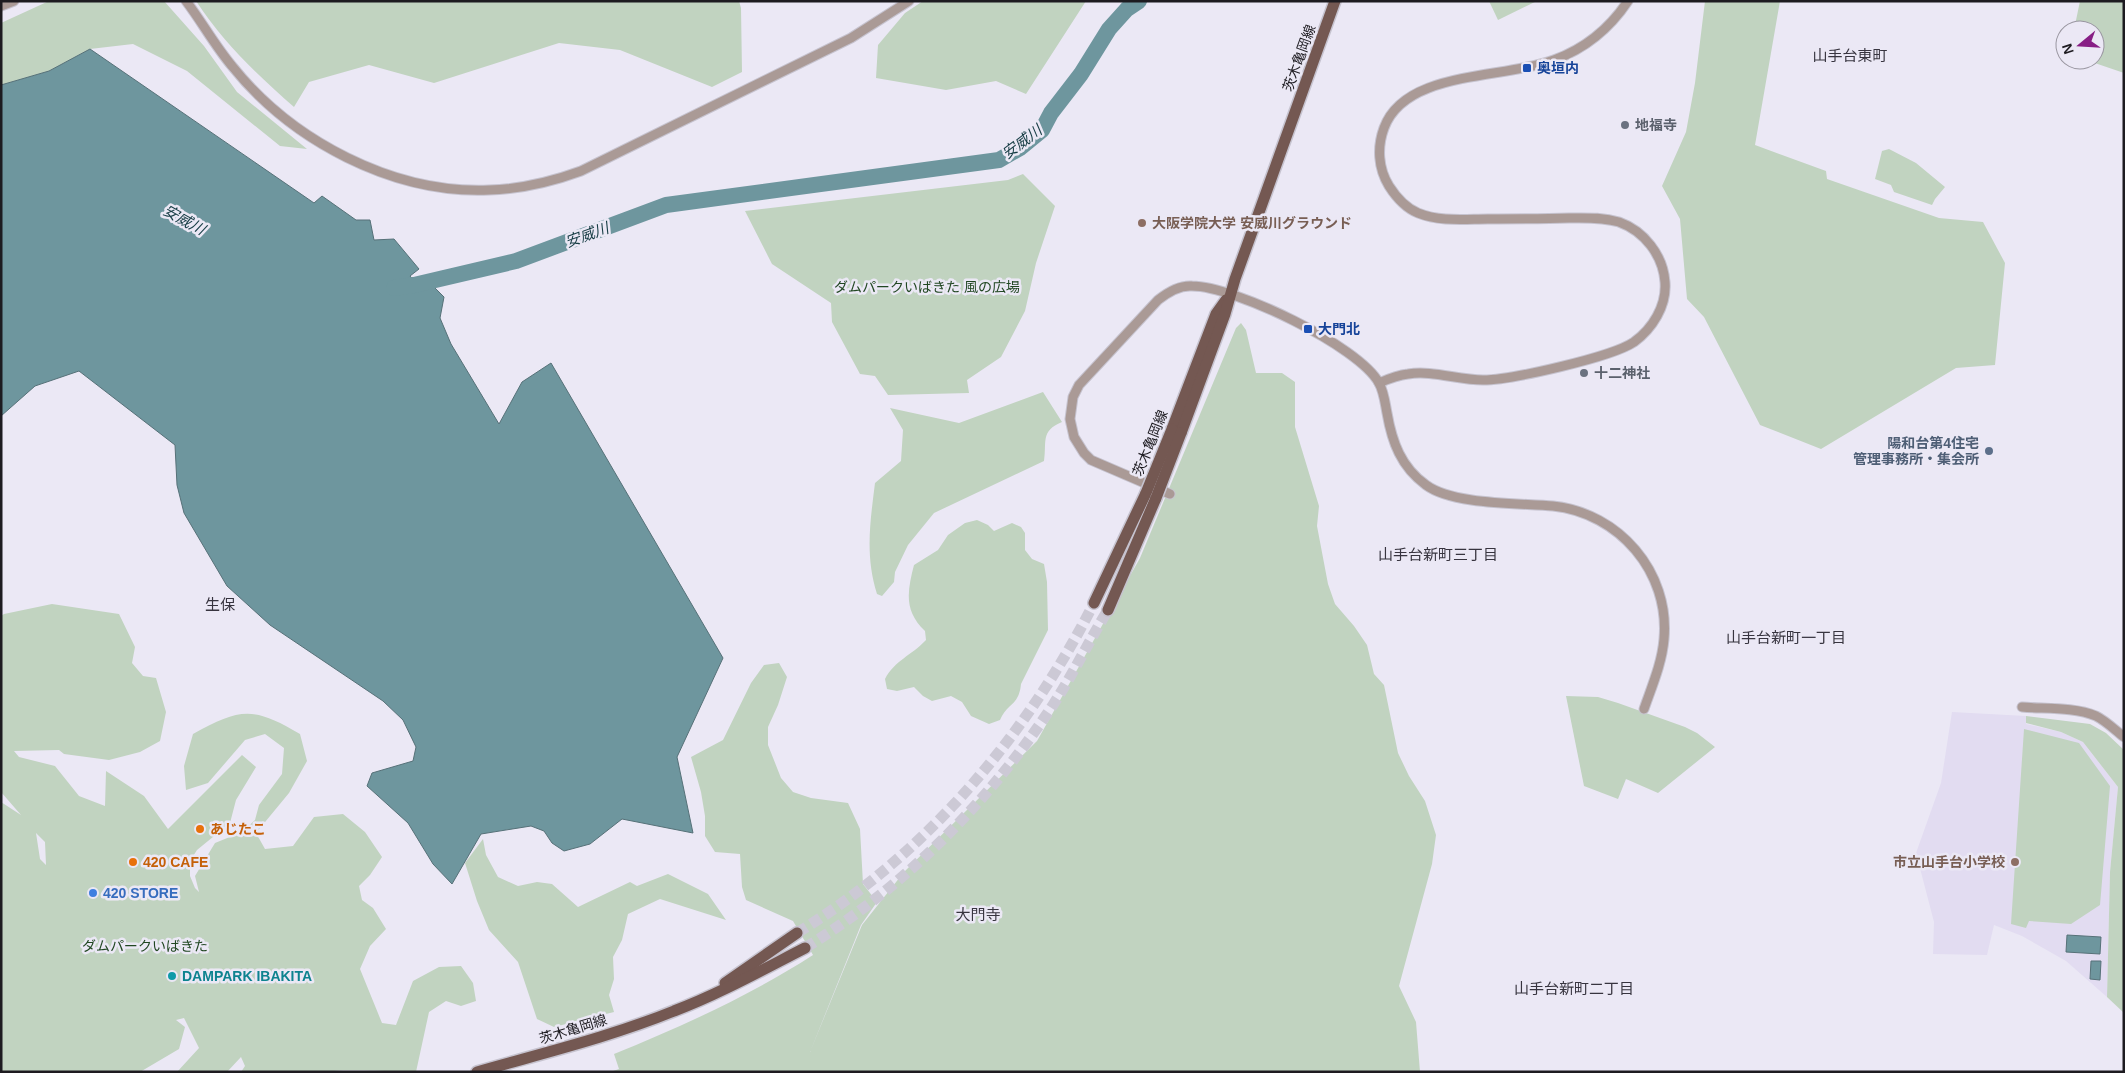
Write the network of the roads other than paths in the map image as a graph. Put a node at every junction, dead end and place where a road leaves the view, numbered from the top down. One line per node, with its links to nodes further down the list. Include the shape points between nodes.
1 (14, 1): 6 (street)
2 (909, 1): 5 (street, via 851,38 581,171 524,187 487,190 417,182 372,169 314,139 267,102 231,66)
3 (1335, 1): 7 (main road, 茨木亀岡線)
4 (1628, 1): 8 (street, via 1596,36 1568,54 1538,65 1419,90 1406,98 1388,117 1380,142 1380,156 1386,181 1394,194 1416,212 1429,216 1602,218 1631,227 1650,244 1663,270 1665,284 1658,315 1650,327 1629,345 1591,358 1494,379 1465,380 1417,373)
5 (187, 2)
6 (1, 6)
7 (1230, 294): 8 (street, via 1260,304 1345,350); 9 (street, via 1193,286 1170,291 1089,373 1073,398 1071,429 1084,453 1100,464); 10 (main road, 茨木亀岡線, bridge, via 1225,314)
8 (1379, 383): 14 (street, via 1400,458 1427,486 1461,498 1575,510 1609,525 1639,554 1656,584 1664,618 1662,658)
9 (1170, 494)
10 (1151, 496): 11 (main road, 茨木亀岡線); 12 (main road, 茨木亀岡線)
11 (1094, 603)
12 (1108, 610)
13 (2022, 707): 15 (street, via 2096,716)
14 (1644, 709)
15 (2124, 737)
16 (797, 933): 18 (main road, 茨木亀岡線)
17 (805, 948): 18 (main road, 茨木亀岡線)
18 (753, 969): 19 (main road, 茨木亀岡線, via 676,1011 609,1035)
19 (477, 1072)

